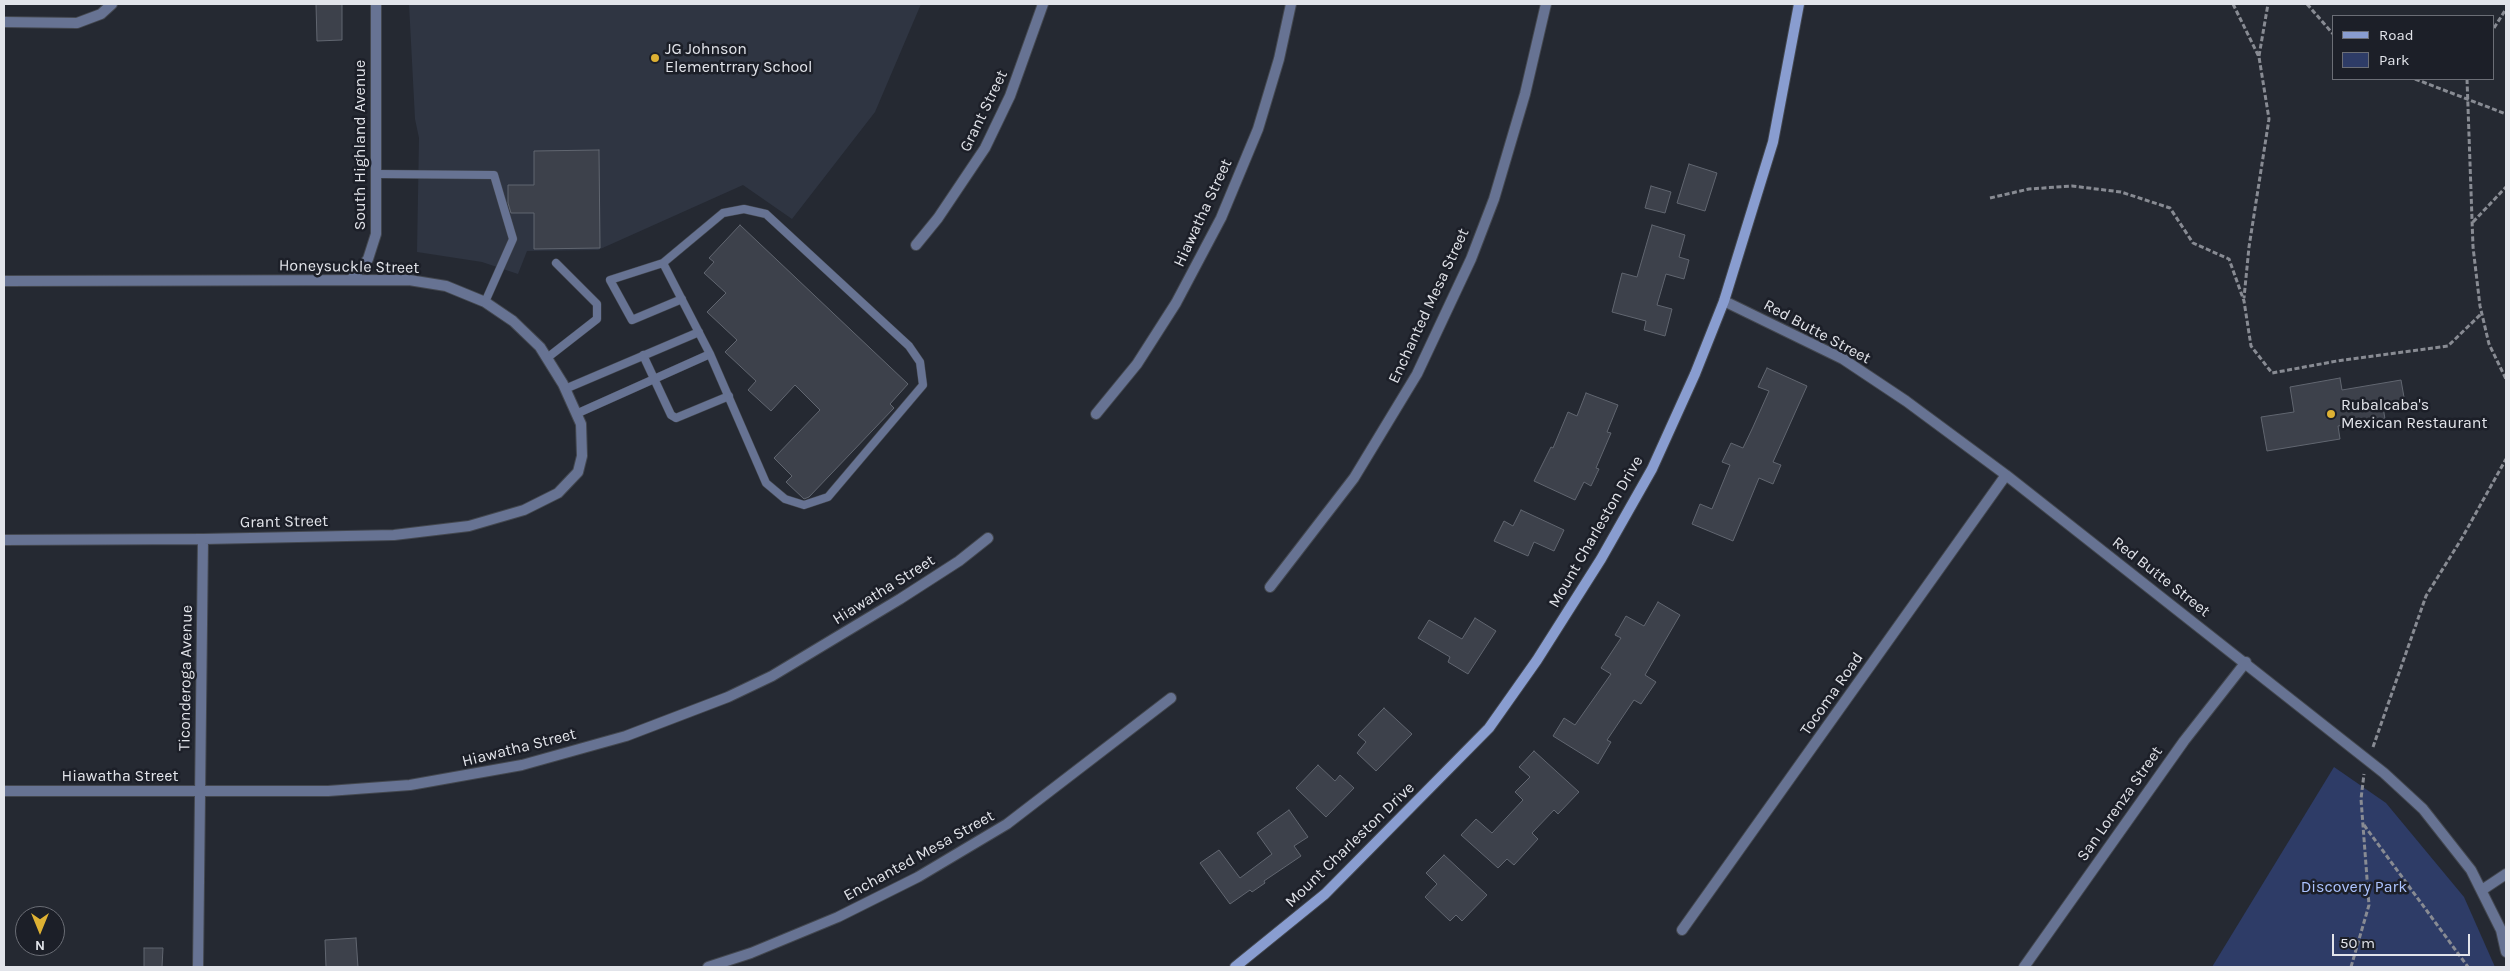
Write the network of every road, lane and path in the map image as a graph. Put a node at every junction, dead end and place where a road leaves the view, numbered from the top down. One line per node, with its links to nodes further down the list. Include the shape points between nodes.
1 (112, 4): 11 (street, via 101,14 78,23)
2 (376, 4): 19 (street, South Highland Avenue)
3 (1043, 4): 23 (street, Grant Street, via 1010,96 985,148)
4 (1291, 4): 42 (street, Hiawatha Street, via 1258,129 1221,218 1152,341)
5 (1546, 4): 49 (street, Enchanted Mesa Street, via 1525,94 1494,199 1471,258 1417,374 1354,478)
6 (1799, 4): 29 (street, Mount Charleston Drive, via 1773,142)
7 (2233, 4): 14 (path)
8 (2268, 4): 14 (path)
9 (2307, 4): 13 (path)
10 (2506, 9): 12 (path)
11 (4, 22)
12 (2495, 26)
13 (2332, 33)
14 (2259, 56): 30 (path, via 2269,119)
15 (2418, 80): 17 (path)
16 (2468, 80): 17 (path)
17 (2468, 100): 18 (path); 22 (path)
18 (2506, 114)
19 (376, 174): 26 (street, South Highland Avenue, via 376,234 368,258); 31 (lane, via 494,175 513,239)
20 (2506, 188): 22 (path)
21 (1990, 198): 30 (path, via 2029,189 2072,186 2121,192 2170,208 2193,243 2229,260)
22 (2472, 223): 32 (path)
23 (916, 246)
24 (663, 262): 28 (lane); 28 (lane, via 610,280 632,320); 40 (lane, via 723,212 744,209 766,214 909,346 920,362 923,385 828,496 804,505 785,499 766,483)
25 (556, 263): 36 (lane, via 597,304 597,319)
26 (351, 280): 27 (street, Honeysuckle Street); 31 (street, Honeysuckle Street, via 409,280 446,286)
27 (4, 281)
28 (682, 299): 33 (lane)
29 (1724, 301): 44 (street, Red Butte Street, via 1843,359); 62 (street, Mount Charleston Drive, via 1652,469 1601,559 1489,728 1325,894)
30 (2244, 301): 32 (path, via 2251,346 2272,373 2448,346)
31 (485, 302): 36 (street, Honeysuckle Street, via 513,321)
32 (2482, 313): 38 (path, via 2489,344)
33 (699, 332): 34 (lane); 35 (lane)
34 (710, 354): 37 (lane); 40 (lane)
35 (643, 356): 37 (lane); 39 (lane)
36 (547, 358): 39 (street, Honeysuckle Street)
37 (655, 379): 40 (lane, via 671,415 676,418); 41 (lane)
38 (2506, 379)
39 (565, 389): 41 (street, Honeysuckle Street)
40 (728, 396)
41 (576, 414): 45 (street, Honeysuckle Street, via 581,424 582,456 578,472)
42 (1096, 414)
43 (2506, 459): 52 (path, via 2426,596)
44 (2006, 475): 50 (street, Red Butte Street); 58 (street, Tocoma Road)
45 (558, 493): 47 (street, Grant Street, via 524,510 469,526 394,535)
46 (988, 538): 54 (street, Hiawatha Street, via 900,599 772,676 728,697 626,736 522,765 410,785 328,791)
47 (203, 539): 48 (street, Grant Street); 54 (street, Ticonderoga Avenue)
48 (4, 540)
49 (1270, 587)
50 (2246, 662): 52 (street, Red Butte Street); 63 (street, San Lorenza Street, via 2184,741)
51 (1171, 698): 61 (street, Enchanted Mesa Street, via 1007,824 918,877 838,917)
52 (2368, 760): 55 (path, via 2361,798); 57 (street, Red Butte Street, via 2423,810)
53 (4, 791): 54 (street, Hiawatha Street)
54 (200, 791): 60 (street, Ticonderoga Avenue)
55 (2364, 824): 64 (path, via 2369,904); 65 (path)
56 (2506, 874): 57 (street)
57 (2482, 890): 59 (street, Red Butte Street, via 2501,930)
58 (1682, 930)
59 (2506, 952)
60 (198, 967)
61 (708, 967)
62 (1235, 967)
63 (2024, 967)
64 (2351, 967)
65 (2468, 967)

